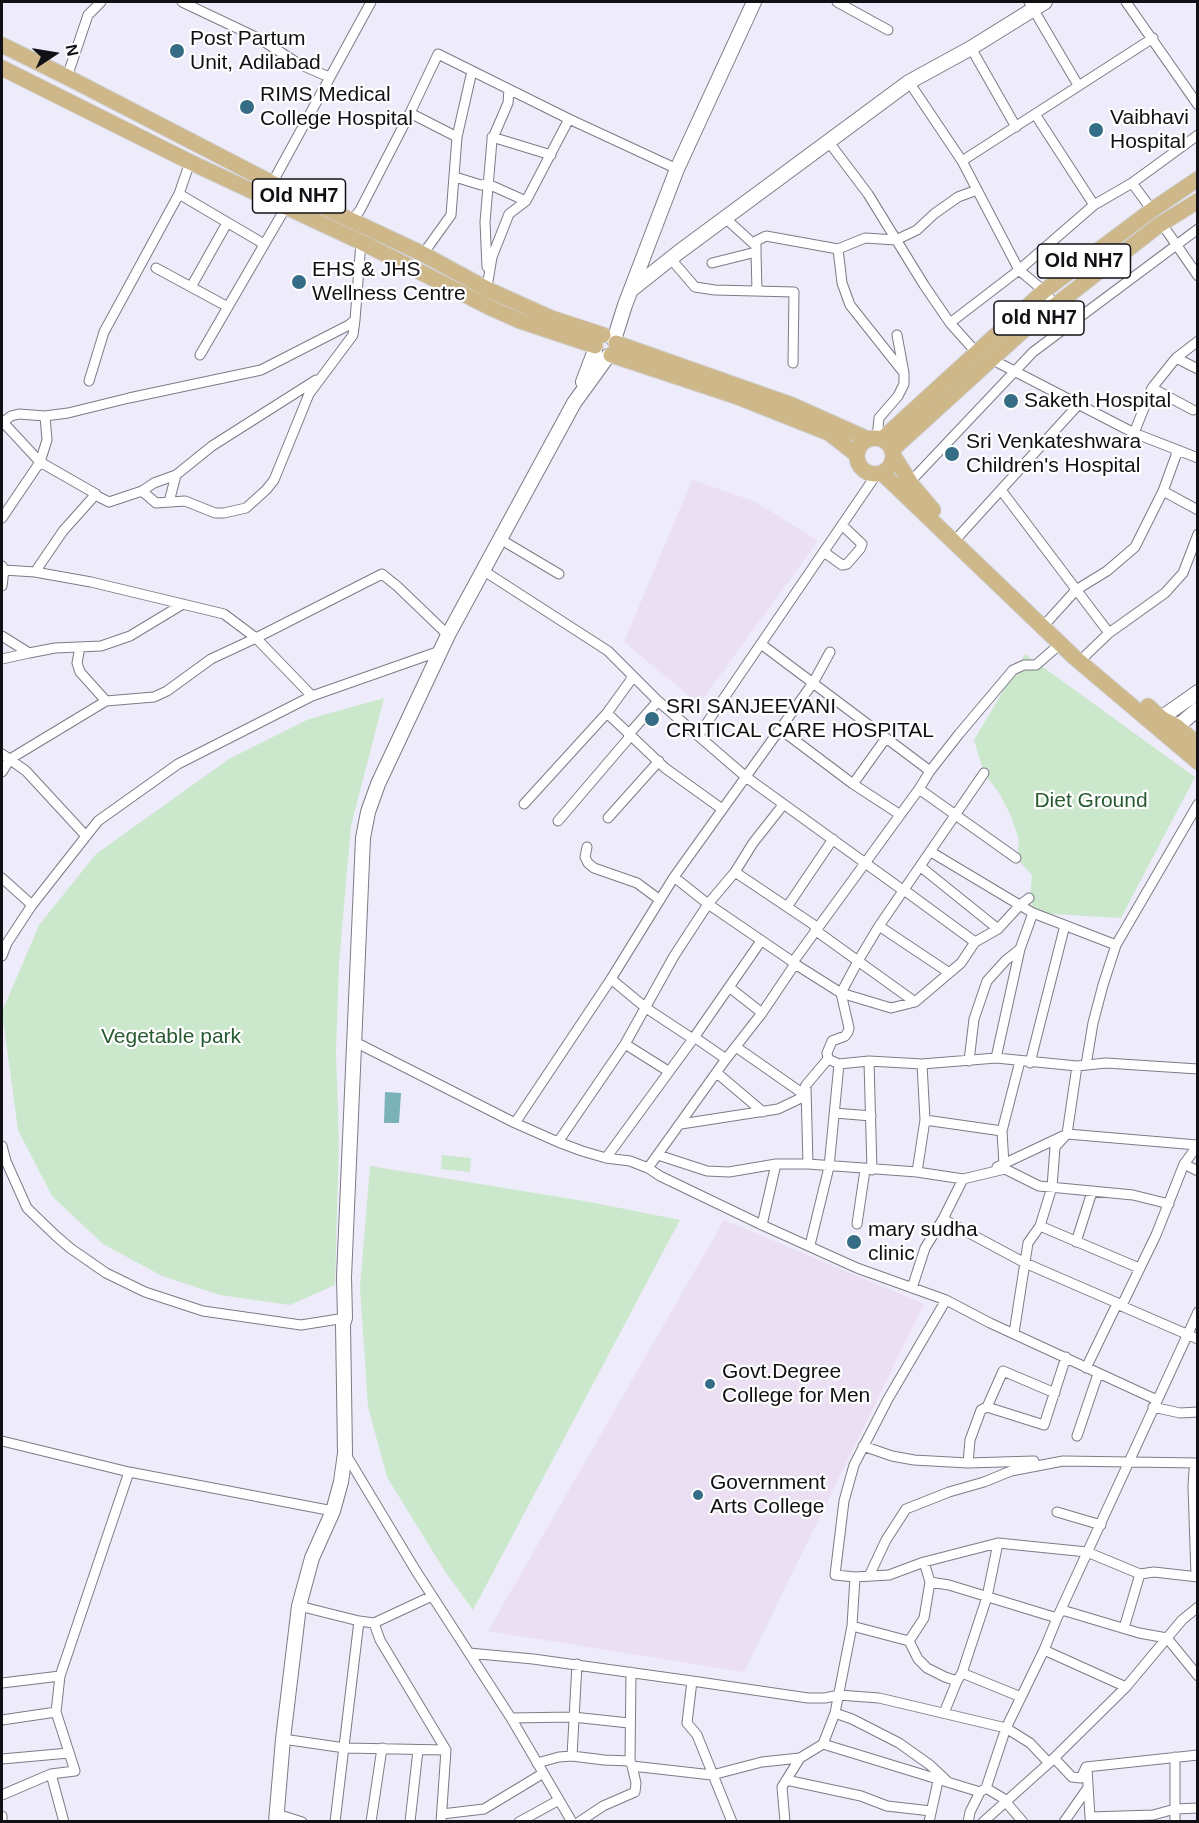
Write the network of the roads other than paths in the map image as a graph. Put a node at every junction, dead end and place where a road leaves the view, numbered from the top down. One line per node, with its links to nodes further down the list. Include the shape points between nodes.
1 (101, 2): 15 (street, via 88,15)
2 (182, 2): 16 (street)
3 (371, 2): 16 (street)
4 (754, 2): 32 (main road)
5 (837, 2): 9 (street)
6 (1045, 2): 8 (main road)
7 (1126, 2): 10 (street)
8 (1031, 5): 12 (main road); 18 (street)
9 (888, 30)
10 (1153, 38): 18 (street); 20 (street)
11 (2, 45): 15 (main road, Old NH7)
12 (971, 48): 17 (main road); 24 (street)
13 (2, 68): 31 (main road, Old NH7)
14 (472, 71): 19 (street); 21 (street, via 438,54); 26 (street)
15 (67, 77): 37 (main road, Old NH7)
16 (329, 77): 37 (street)
17 (909, 82): 28 (main road); 30 (street)
18 (1078, 86): 22 (street)
19 (509, 89): 23 (street); 27 (street, via 508,103)
20 (1197, 105)
21 (410, 113): 26 (street); 46 (street)
22 (1035, 114): 24 (street); 42 (street)
23 (569, 119): 29 (street); 32 (street)
24 (1016, 127): 30 (street)
25 (1197, 135): 35 (street)
26 (457, 137): 33 (street)
27 (492, 137): 29 (street); 36 (street)
28 (828, 141): 45 (main road); 50 (street)
29 (551, 155): 40 (street)
30 (962, 161): 38 (street)
31 (190, 162): 37 (main road, Old NH7); 39 (street)
32 (677, 169): 64 (main road)
33 (455, 177): 36 (street); 56 (street, via 451,214)
34 (1197, 179): 44 (main road, Old NH7)
35 (1132, 183): 42 (street); 44 (street)
36 (488, 184): 40 (street); 62 (street)
37 (268, 190): 43 (main road, Old NH7); 46 (main road, Old NH7)
38 (977, 190): 50 (street, via 958,197 917,230); 60 (street)
39 (179, 194): 47 (street); 83 (street, via 104,332)
40 (526, 201): 62 (street, via 509,214 492,257)
41 (1197, 201): 48 (main road, old NH7)
42 (1094, 205): 60 (street)
43 (286, 207): 51 (main road, Old NH7); 52 (street)
44 (1152, 210): 66 (main road, Old NH7)
45 (725, 218): 54 (street); 57 (main road)
46 (352, 221): 56 (main road, Old NH7)
47 (227, 223): 52 (street); 63 (street)
48 (1162, 224): 53 (street); 67 (main road, old NH7)
49 (1197, 229): 53 (street)
50 (896, 240): 55 (street, via 865,238); 70 (street)
51 (361, 242): 69 (street); 73 (main road, Old NH7, via 520,321)
52 (264, 244): 68 (street)
53 (1176, 244): 61 (street); 80 (street, via 1033,352)
54 (756, 249): 55 (street, via 756,241 766,236); 58 (street); 65 (street)
55 (838, 249): 81 (street, via 842,283 850,305)
56 (423, 254): 62 (main road, Old NH7)
57 (671, 259): 64 (main road); 65 (street, via 695,287)
58 (712, 263)
59 (156, 268): 63 (street)
60 (1018, 270): 66 (street); 70 (street)
61 (1197, 276)
62 (488, 286): 73 (main road, Old NH7)
63 (191, 287): 68 (street)
64 (631, 290): 73 (main road)
65 (757, 291): 78 (street, via 794,292)
66 (1044, 291): 67 (street); 74 (main road, Old NH7)
67 (1055, 305): 77 (main road, old NH7)
68 (228, 307): 75 (street)
69 (355, 320): 82 (street, via 353,335); 87 (street, via 261,370)
70 (950, 322): 74 (street)
71 (897, 335): 81 (street)
72 (1197, 342): 76 (street)
73 (606, 345): 90 (main road, Old NH7, via 792,405); 92 (main road, Old NH7, via 809,425 836,437); 110 (main road)
74 (976, 352): 90 (main road, Old NH7)
75 (200, 355)
76 (1176, 358): 79 (street); 84 (street)
77 (991, 359): 80 (street); 90 (main road, old NH7)
78 (793, 363)
79 (1197, 369)
80 (1015, 372): 85 (street); 97 (street)
81 (904, 373): 90 (street, via 898,396 879,418)
82 (321, 377): 96 (street, via 212,446); 103 (street, via 309,394 274,480 251,504 219,514)
83 (89, 381)
84 (1152, 388): 86 (street); 89 (street)
85 (1078, 405): 89 (street); 99 (street)
86 (1193, 410)
87 (45, 416): 88 (street, via 19,414); 94 (street, via 47,436)
88 (2, 422): 94 (street)
89 (1134, 433): 91 (street)
90 (882, 444): 92 (main road, Old NH7, via 860,445); 95 (main road, Old NH7, via 890,466); 97 (main road)
91 (1178, 450): 93 (street); 101 (street)
92 (856, 454): 95 (main road, Old NH7, via 861,469)
93 (1197, 458)
94 (40, 462): 102 (street); 106 (street)
95 (879, 474): 107 (street); 125 (main road)
96 (176, 475): 98 (street); 100 (street)
97 (910, 482): 109 (main road)
98 (173, 486): 103 (street); 104 (street)
99 (1001, 489): 109 (street); 117 (street)
100 (142, 491): 102 (street, via 109,502); 104 (street, via 154,502)
101 (1163, 491): 105 (street); 117 (street, via 1135,547)
102 (95, 495): 114 (street, via 63,531)
103 (183, 501): 104 (street)
104 (169, 502)
105 (1197, 510)
106 (2, 518)
107 (842, 525): 111 (street); 111 (street, via 862,544 860,549 842,565)
108 (1197, 534): 120 (street, via 1183,573 1165,593)
109 (958, 537): 119 (main road)
110 (500, 539): 113 (main road); 115 (street)
111 (824, 552): 124 (street)
112 (2, 568): 114 (street); 116 (street)
113 (484, 571): 121 (main road); 132 (street, via 608,651)
114 (35, 572): 118 (street)
115 (559, 574)
116 (2, 586)
117 (1076, 591): 119 (street); 120 (street)
118 (183, 604): 123 (street, via 224,614); 126 (street, via 130,636 101,646)
119 (1048, 621): 130 (main road)
120 (1109, 633): 130 (street)
121 (448, 635): 123 (street, via 382,574); 127 (main road)
122 (2, 636): 129 (street)
123 (256, 638): 135 (street); 136 (street, via 211,659 154,697)
124 (760, 644): 133 (street); 143 (street)
125 (1060, 644): 140 (main road); 149 (street, via 1036,665 1013,670)
126 (80, 647): 129 (street); 136 (street, via 80,672)
127 (440, 651): 135 (street); 200 (main road, via 368,812 363,838)
128 (830, 652): 133 (street)
129 (29, 653): 131 (street)
130 (1086, 655): 140 (main road)
131 (2, 659)
132 (633, 677): 137 (street); 139 (street)
133 (813, 683): 141 (street); 144 (street)
134 (1197, 692): 140 (main road)
135 (312, 696): 163 (street, via 178,764 98,821)
136 (106, 701): 146 (street)
137 (658, 701): 142 (street); 143 (street)
138 (1197, 709): 140 (main road)
139 (607, 713): 142 (street); 155 (street)
140 (1165, 726): 145 (main road); 148 (main road)
141 (780, 729): 152 (street); 153 (street)
142 (629, 734): 147 (street); 162 (street)
143 (698, 736): 152 (street)
144 (886, 738): 149 (street); 153 (street)
145 (1197, 744)
146 (6, 757): 150 (street); 163 (street, via 26,771)
147 (659, 761): 158 (street); 161 (street)
148 (1197, 762)
149 (930, 771): 154 (street)
150 (2, 772)
151 (984, 773): 160 (street)
152 (746, 777): 157 (street); 158 (street)
153 (853, 784): 159 (street)
154 (919, 789): 159 (street); 160 (street)
155 (524, 804)
156 (1197, 804): 187 (street)
157 (783, 805): 164 (street); 170 (street)
158 (722, 809): 171 (street)
159 (899, 814): 168 (street)
160 (957, 815): 166 (street); 167 (street)
161 (608, 818)
162 (558, 821)
163 (86, 836): 176 (street)
164 (833, 839): 168 (street); 179 (street)
165 (587, 847): 175 (street, via 585,857 594,868 637,883)
166 (931, 852): 169 (street); 178 (street)
167 (1016, 858)
168 (865, 863): 173 (street); 183 (street)
169 (921, 867): 173 (street); 184 (street)
170 (735, 872): 177 (street); 179 (street)
171 (674, 877): 175 (street); 177 (street)
172 (2, 878): 176 (street)
173 (904, 890): 182 (street); 186 (street)
174 (1029, 898): 178 (street)
175 (660, 900): 193 (street)
176 (32, 904): 189 (street)
177 (708, 904): 185 (street); 197 (street)
178 (1020, 905): 180 (street); 184 (street)
179 (787, 907): 183 (street)
180 (1033, 913): 181 (street); 188 (street)
181 (1065, 925): 187 (street); 209 (street)
182 (879, 926): 190 (street); 192 (street)
183 (816, 929): 190 (street); 191 (street)
184 (998, 929): 186 (street)
185 (761, 941): 191 (street); 194 (street)
186 (975, 942): 192 (street)
187 (1116, 945): 212 (street)
188 (1020, 949): 205 (street); 207 (street, via 987,981 974,1019)
189 (2, 956)
190 (858, 961): 195 (street); 196 (street)
191 (794, 963): 195 (street); 198 (street)
192 (948, 972): 196 (street)
193 (611, 979): 197 (street); 221 (street)
194 (729, 987): 198 (street); 199 (street)
195 (842, 993): 196 (street, via 891,1008); 204 (street, via 849,1028 845,1036 832,1041)
196 (915, 1002)
197 (646, 1008): 199 (street); 201 (street)
198 (762, 1013): 202 (street)
199 (693, 1039): 203 (street); 214 (street)
200 (354, 1041): 221 (street); 255 (main road)
201 (625, 1044): 214 (street); 225 (street)
202 (736, 1047): 203 (street); 216 (street)
203 (726, 1059): 215 (street)
204 (828, 1059): 210 (street); 216 (street)
205 (996, 1059): 207 (street); 208 (street)
206 (869, 1061): 210 (street); 211 (street); 219 (street)
207 (969, 1061): 211 (street)
208 (1020, 1061): 209 (street); 223 (street)
209 (1030, 1062): 212 (street)
210 (839, 1064): 218 (street)
211 (922, 1064): 220 (street)
212 (1082, 1066): 213 (street, via 1106,1063); 224 (street)
213 (1197, 1069)
214 (668, 1071): 229 (street)
215 (717, 1073): 217 (street); 222 (street)
216 (804, 1089): 217 (street, via 799,1099); 231 (street)
217 (763, 1112): 222 (street)
218 (835, 1113): 219 (street); 234 (street)
219 (871, 1116): 236 (street)
220 (925, 1120): 223 (street); 238 (street)
221 (515, 1123): 225 (street)
222 (681, 1124): 228 (street)
223 (1002, 1131): 233 (street)
224 (1067, 1134): 226 (street); 233 (street); 240 (street, via 1056,1147)
225 (558, 1142): 229 (street)
226 (1197, 1145): 232 (street)
227 (2, 1146): 255 (street, via 27,1208 54,1235 106,1273 145,1292 203,1311 301,1326)
228 (658, 1155): 230 (street, via 707,1171 729,1172); 235 (street)
229 (606, 1158): 235 (street)
230 (776, 1164): 231 (street); 245 (street)
231 (808, 1164): 234 (street)
232 (1184, 1164): 237 (street); 242 (street)
233 (1004, 1165): 239 (street)
234 (829, 1167): 236 (street); 248 (street)
235 (648, 1168): 245 (street)
236 (870, 1170): 238 (street); 244 (street, via 864,1170)
237 (1197, 1171)
238 (917, 1172): 239 (street)
239 (963, 1179): 240 (street, via 1005,1169 1039,1186); 243 (street)
240 (1052, 1187): 241 (street); 246 (street)
241 (1092, 1192): 242 (street, via 1133,1195); 247 (street)
242 (1169, 1204): 250 (street)
243 (943, 1219): 249 (street); 251 (street, via 925,1248)
244 (857, 1224)
245 (762, 1225): 248 (street)
246 (1040, 1226): 247 (street); 249 (street, via 1028,1243)
247 (1076, 1242): 250 (street)
248 (810, 1245): 251 (street)
249 (1025, 1263): 253 (street); 256 (street)
250 (1139, 1268): 253 (street)
251 (912, 1288): 252 (street)
252 (946, 1300): 256 (street); 268 (street)
253 (1120, 1304): 257 (street); 260 (street)
254 (1197, 1312): 257 (street)
255 (345, 1318): 269 (main road)
256 (1014, 1333): 259 (street)
257 (1186, 1335): 258 (street); 263 (street)
258 (1197, 1339)
259 (1066, 1358): 260 (street); 262 (street)
260 (1086, 1368): 261 (street)
261 (1098, 1374): 263 (street); 266 (street)
262 (1055, 1393): 264 (street, via 1044,1425); 264 (street, via 1003,1371)
263 (1155, 1404): 265 (street, via 1180,1413); 271 (street)
264 (987, 1407): 272 (street, via 981,1410 970,1440)
265 (1197, 1412)
266 (1077, 1436)
267 (2, 1441): 274 (street)
268 (863, 1446): 272 (street, via 914,1460); 285 (street, via 848,1482 835,1575)
269 (345, 1453): 275 (main road); 287 (street)
270 (1063, 1461): 271 (street); 272 (street); 283 (street, via 1011,1471 912,1505 895,1524)
271 (1130, 1461): 273 (street); 278 (street)
272 (968, 1463)
273 (1197, 1465): 276 (street)
274 (129, 1472): 275 (street); 303 (street)
275 (333, 1511): 289 (main road, via 312,1558)
276 (1196, 1511): 284 (street)
277 (1057, 1512): 278 (street)
278 (1101, 1524): 280 (street)
279 (998, 1543): 280 (street); 281 (street); 288 (street)
280 (1087, 1552): 282 (street); 291 (street)
281 (924, 1562): 283 (street, via 889,1575); 286 (street)
282 (1140, 1574): 284 (street); 296 (street)
283 (869, 1576): 285 (street)
284 (1196, 1576)
285 (855, 1577): 295 (street)
286 (930, 1582): 288 (street); 298 (street, via 924,1618)
287 (432, 1596): 294 (street); 300 (street)
288 (987, 1597): 292 (street); 305 (street)
289 (299, 1606): 293 (street); 319 (main road)
290 (1197, 1607): 297 (street)
291 (1062, 1610): 292 (street); 296 (street)
292 (1057, 1618): 299 (street)
293 (359, 1621): 294 (street); 321 (street)
294 (374, 1623): 324 (street, via 380,1640)
295 (852, 1626): 298 (street); 309 (street)
296 (1124, 1628): 297 (street)
297 (1167, 1638): 304 (street); 308 (street)
298 (909, 1641): 305 (street, via 927,1668)
299 (1044, 1650): 308 (street); 310 (street)
300 (470, 1653): 301 (street); 315 (street)
301 (577, 1664): 302 (street); 314 (street)
302 (631, 1672): 306 (street); 317 (street)
303 (60, 1676): 307 (street); 311 (street)
304 (1197, 1676)
305 (959, 1677): 310 (street); 313 (street)
306 (692, 1681): 309 (street, via 808,1698); 337 (street, via 687,1723 697,1735)
307 (2, 1683)
308 (1126, 1687): 331 (street)
309 (838, 1695): 312 (street); 313 (street, via 879,1698)
310 (1021, 1697): 318 (street)
311 (56, 1712): 316 (street); 325 (street)
312 (835, 1713): 320 (street); 339 (street, via 891,1738 930,1766)
313 (944, 1713): 318 (street)
314 (573, 1717): 315 (street); 317 (street); 327 (street)
315 (511, 1718): 332 (street)
316 (2, 1720)
317 (629, 1723): 333 (street)
318 (1006, 1728): 331 (street); 341 (street)
319 (283, 1739): 321 (street); 349 (main road)
320 (823, 1744): 329 (street); 339 (street)
321 (345, 1748): 322 (street); 355 (street)
322 (382, 1748): 323 (street); 356 (street)
323 (418, 1750): 324 (street); 357 (street)
324 (446, 1750): 350 (street)
325 (69, 1753): 330 (street); 335 (street, via 75,1772)
326 (1197, 1755): 328 (street)
327 (572, 1756): 332 (street); 333 (street)
328 (1175, 1757): 334 (street); 346 (street)
329 (800, 1758): 337 (street, via 762,1762); 338 (street)
330 (2, 1759)
331 (1052, 1761): 334 (street, via 1081,1778); 344 (street)
332 (537, 1763): 336 (street)
333 (631, 1764): 337 (street); 360 (street, via 634,1792)
334 (1086, 1767): 340 (street)
335 (51, 1774): 342 (street); 353 (street)
336 (542, 1774): 343 (street); 350 (street, via 484,1809)
337 (712, 1775): 361 (street)
338 (786, 1780): 347 (street, via 861,1796 887,1806); 362 (street, via 782,1787)
339 (943, 1781): 341 (street); 347 (street)
340 (1087, 1789): 351 (street); 367 (street)
341 (983, 1790): 344 (street); 364 (street)
342 (2, 1795)
343 (559, 1800): 358 (street); 359 (street)
344 (1005, 1801): 365 (street); 366 (street)
345 (1197, 1808): 346 (street)
346 (1175, 1809): 351 (street, via 1153,1815); 368 (street)
347 (931, 1811): 363 (street)
348 (2, 1816): 352 (street)
349 (276, 1818): 354 (street)
350 (441, 1818)
351 (1090, 1819)
352 (2, 1821)
353 (64, 1821)
354 (302, 1821)
355 (335, 1821)
356 (371, 1821)
357 (410, 1821)
358 (519, 1821)
359 (572, 1821)
360 (579, 1821)
361 (732, 1821)
362 (785, 1821)
363 (929, 1821)
364 (968, 1821)
365 (983, 1821)
366 (1023, 1821)
367 (1064, 1821)
368 (1175, 1821)

